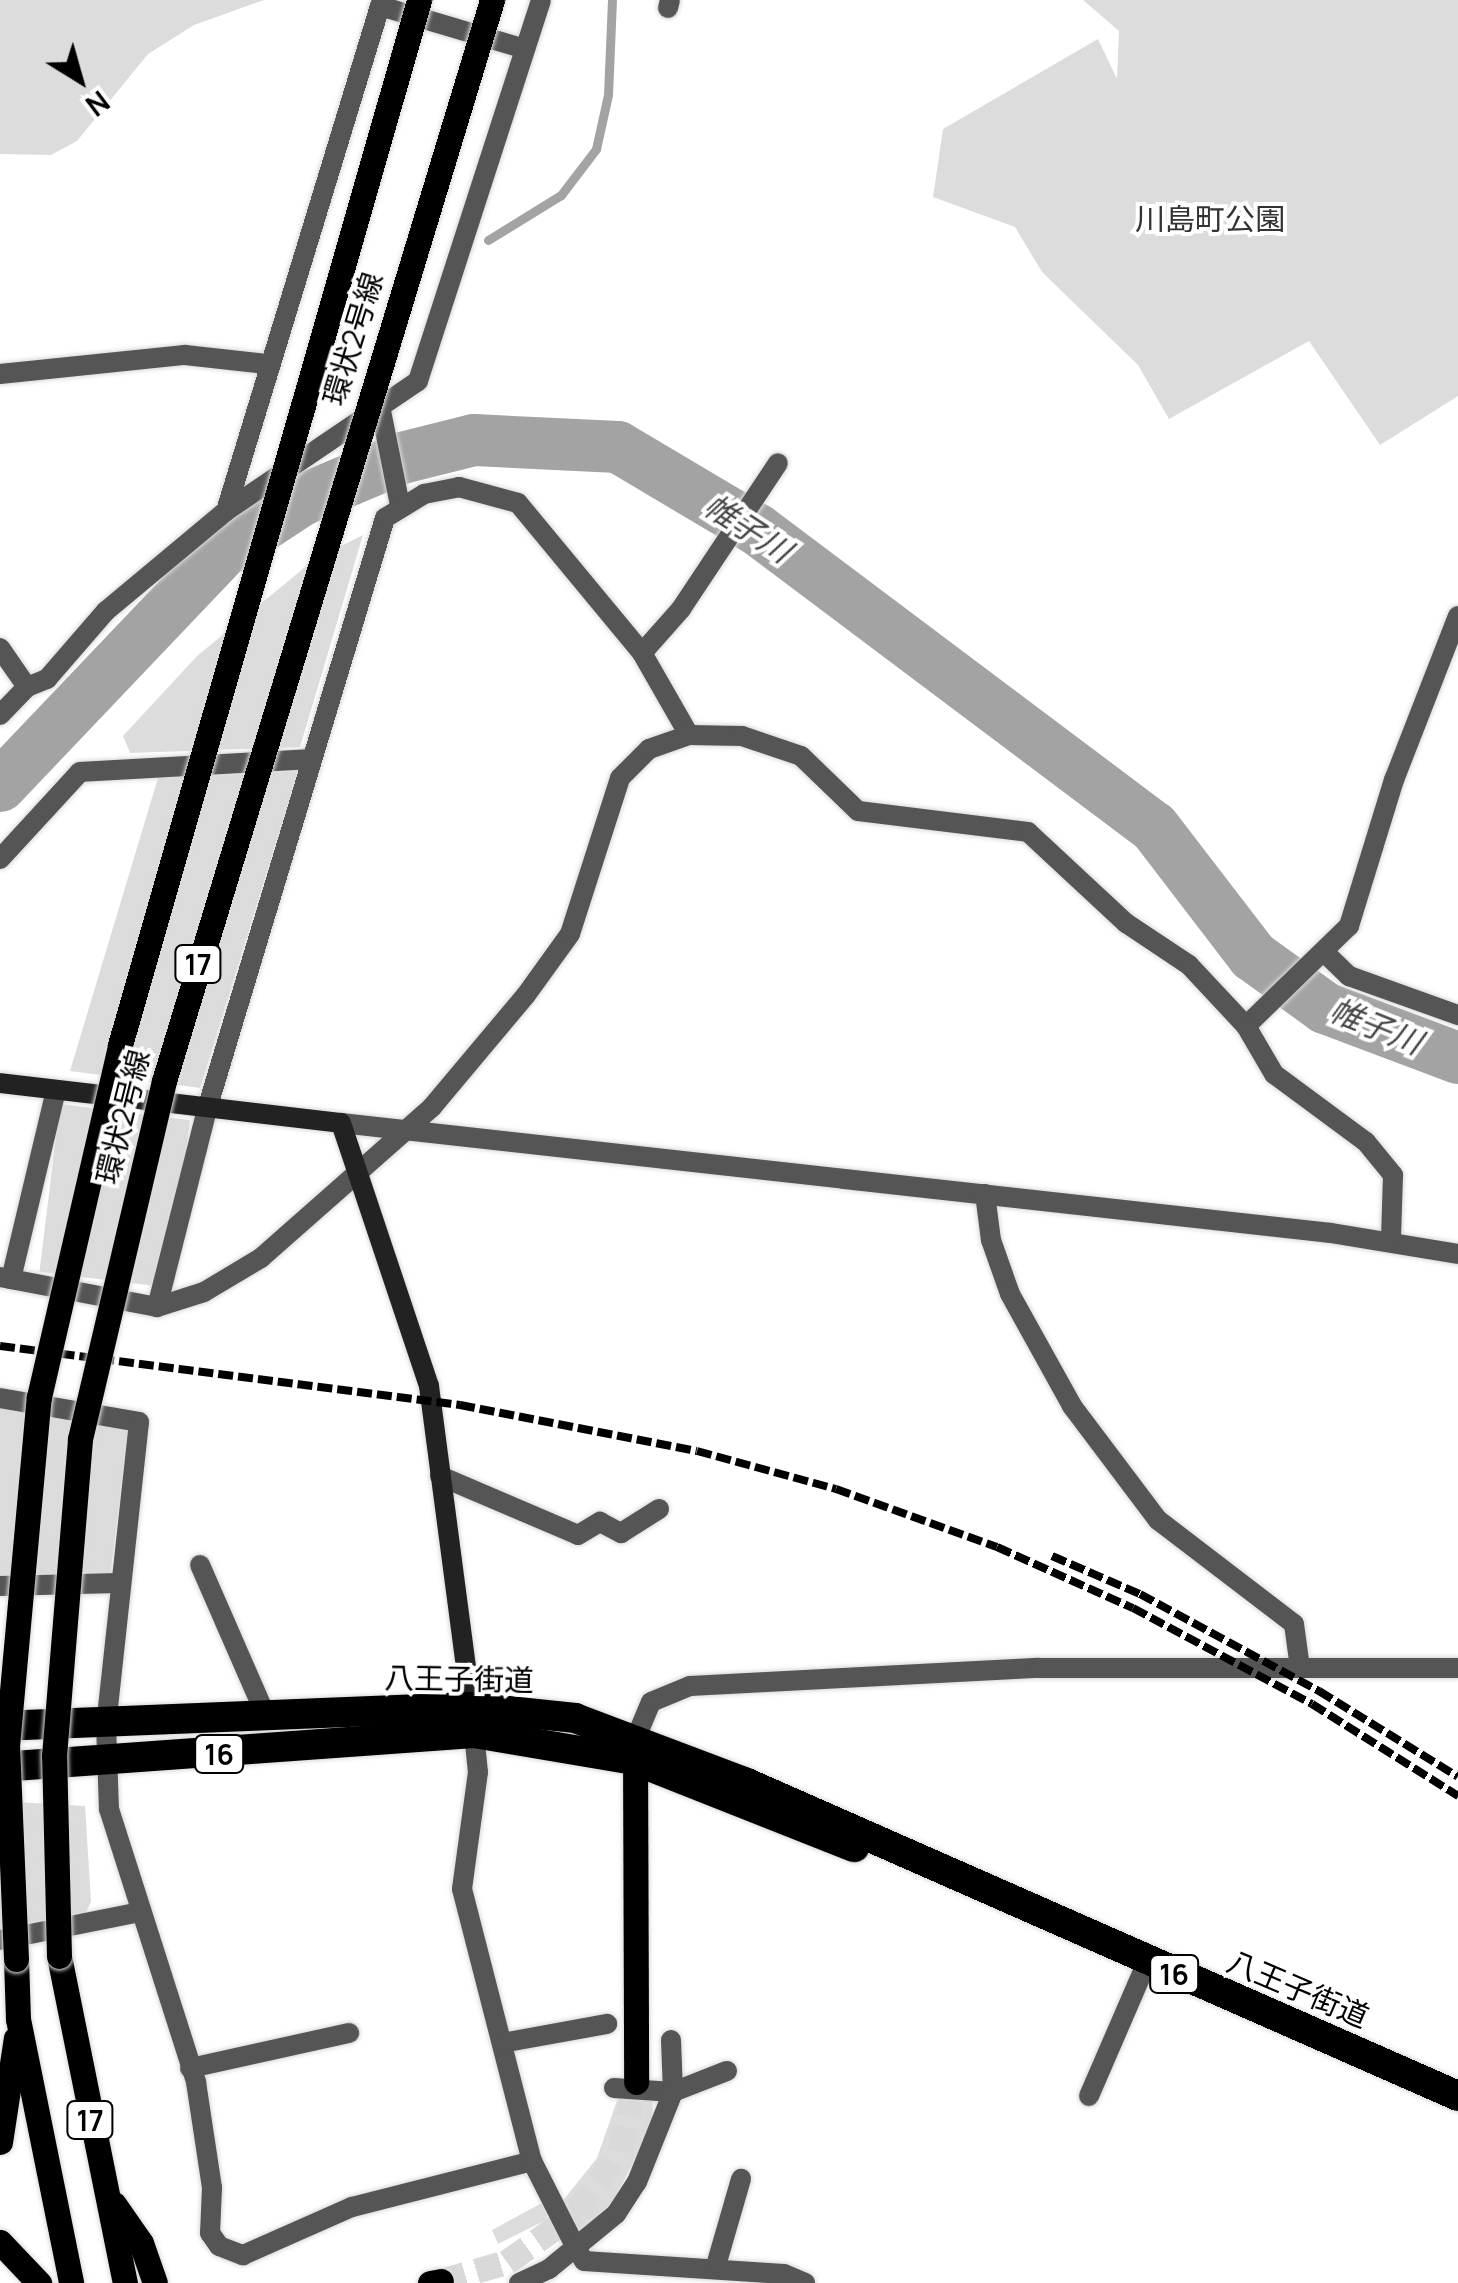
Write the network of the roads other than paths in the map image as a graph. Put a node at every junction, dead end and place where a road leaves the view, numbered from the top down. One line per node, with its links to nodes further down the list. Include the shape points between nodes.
1 (419, 0): 49 (main road, 環状2号線 / 17, bridge, via 120,1045 39,1397 7,1746)
2 (492, 0): 65 (main road, 環状2号線 / 17, bridge, via 164,1081 80,1440 54,1756 58,1956)
3 (541, 0): 4 (street)
4 (525, 49): 5 (street, via 380,6); 7 (street, via 418,381)
5 (268, 364): 6 (street, via 185,355); 10 (street)
6 (0, 374)
7 (383, 420): 9 (street); 10 (street)
8 (778, 463): 13 (street)
9 (399, 501): 13 (street, via 459,487 518,503); 17 (street, via 385,518)
10 (226, 511): 14 (street, via 106,611 47,678)
11 (1458, 616): 19 (street, via 1394,780 1348,926)
12 (0, 648): 14 (street)
13 (642, 653): 16 (street)
14 (27, 687): 15 (street)
15 (0, 715)
16 (689, 735): 21 (street, via 742,736 801,756 858,811 1028,832 1126,923 1189,965); 26 (street, via 648,749 620,778 570,934 432,1107)
17 (312, 760): 18 (street, via 80,772); 24 (street)
18 (0, 859)
19 (1322, 956): 20 (street, via 1349,976); 21 (street)
20 (1458, 1015)
21 (1253, 1021): 29 (street, via 1274,1074 1338,1118 1392,1175)
22 (0, 1083): 23 (street)
23 (56, 1090): 24 (street); 31 (street)
24 (207, 1109): 25 (street); 32 (street)
25 (341, 1123): 26 (street); 27 (street)
26 (400, 1131): 27 (street); 28 (street)
27 (357, 1171): 32 (street, via 261,1258 204,1292); 34 (street, via 429,1386)
28 (985, 1194): 29 (street); 39 (street, via 990,1240 1010,1294 1072,1406 1158,1520 1294,1624)
29 (1390, 1240): 30 (street)
30 (1458, 1254)
31 (5, 1278): 32 (street)
32 (157, 1306)
33 (0, 1398): 37 (street, via 139,1422)
34 (440, 1476): 35 (street, via 578,1535 600,1522 622,1533); 42 (street)
35 (659, 1509)
36 (200, 1565): 41 (street)
37 (118, 1583): 38 (street); 43 (street)
38 (0, 1586)
39 (1300, 1668): 40 (street); 45 (street, via 1039,1668 690,1686 652,1702)
40 (1458, 1668)
41 (266, 1716): 42 (highway, 八王子街道 / 16); 43 (highway, 八王子街道 / 16)
42 (472, 1720): 45 (highway, 八王子街道 / 16, via 575,1718); 46 (highway, 八王子街道 / 16); 55 (street, via 478,1772 462,1889)
43 (106, 1724): 44 (highway, 八王子街道 / 16); 46 (street)
44 (0, 1726)
45 (634, 1750): 50 (highway, 八王子街道 / 16, via 892,1848); 58 (main road)
46 (106, 1763): 47 (highway, 八王子街道 / 16); 48 (street, via 109,1809)
47 (0, 1767)
48 (140, 1912): 49 (street); 56 (street)
49 (8, 1950): 51 (main road, 環状2号線 / 17)
50 (1147, 1962): 60 (street); 61 (highway, 八王子街道 / 16)
51 (18, 2019): 62 (main road); 70 (main road, 環状2号線 / 17)
52 (607, 2024): 55 (street)
53 (350, 2033): 56 (street)
54 (671, 2040): 59 (street)
55 (502, 2044): 63 (street)
56 (190, 2068): 63 (street, via 205,2125 210,2234 219,2246 242,2255 352,2207)
57 (727, 2072): 59 (street)
58 (625, 2085): 59 (street)
59 (673, 2092): 67 (street, via 637,2182 616,2214)
60 (1089, 2096)
61 (1458, 2096)
62 (0, 2142)
63 (532, 2161): 67 (street)
64 (741, 2178): 68 (street)
65 (108, 2195): 71 (main road, 環状2号線 / 17); 72 (main road, via 140,2243)
66 (0, 2242): 69 (main road)
67 (576, 2248): 68 (street, via 584,2260); 73 (street)
68 (715, 2270): 74 (street, via 784,2274)
69 (38, 2283)
70 (71, 2283)
71 (126, 2283)
72 (155, 2283)
73 (519, 2283)
74 (804, 2283)

